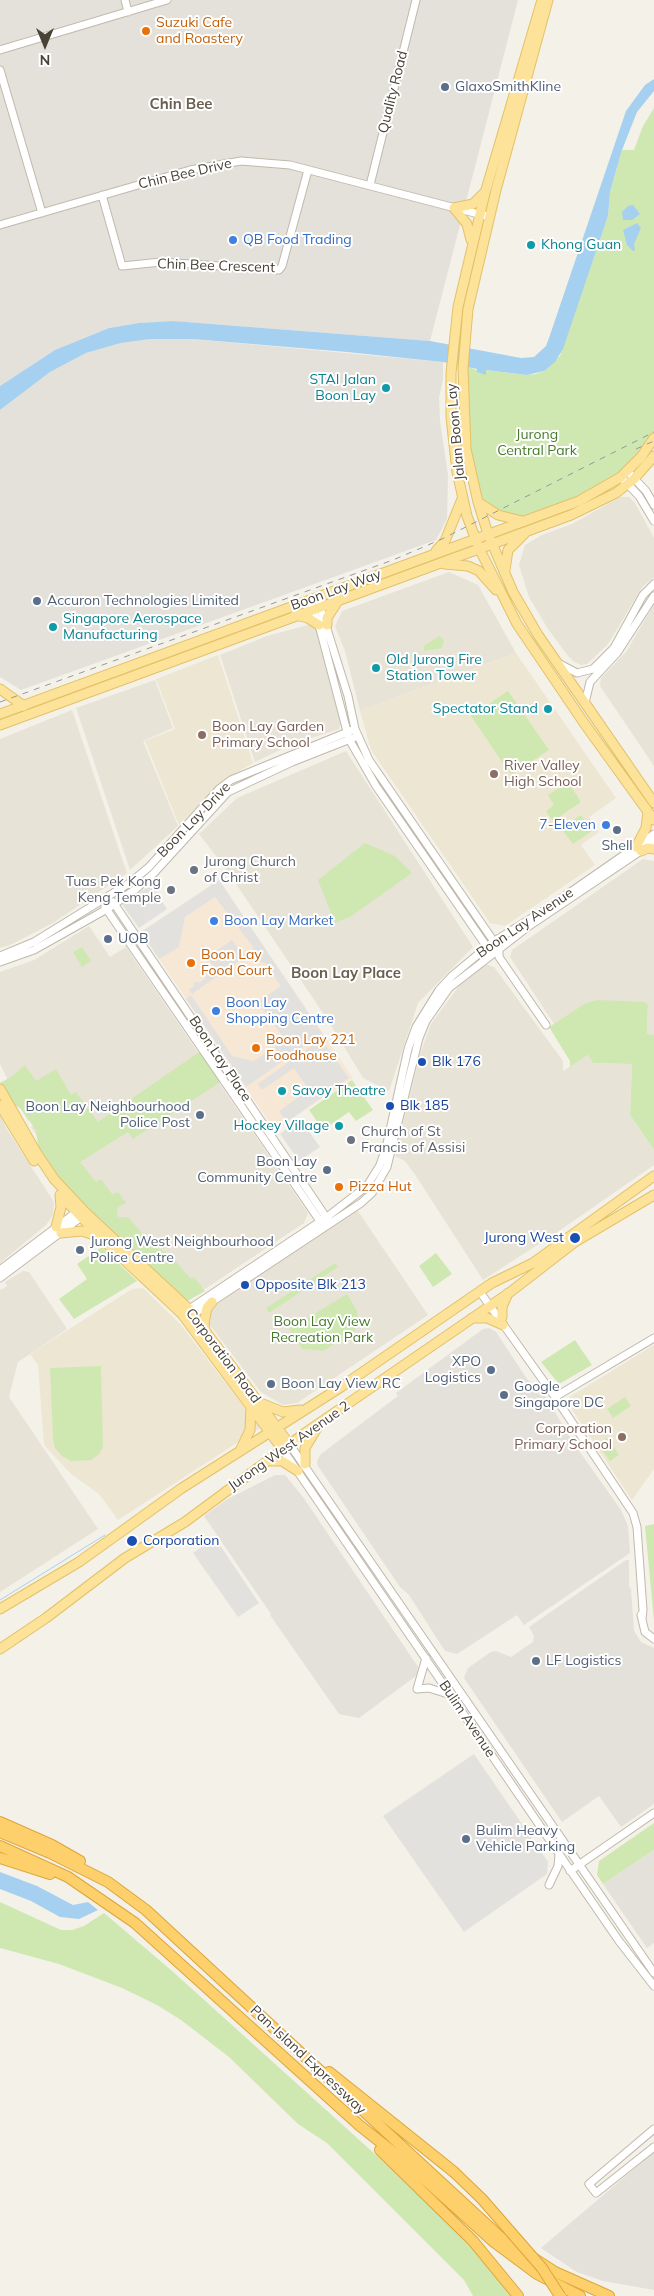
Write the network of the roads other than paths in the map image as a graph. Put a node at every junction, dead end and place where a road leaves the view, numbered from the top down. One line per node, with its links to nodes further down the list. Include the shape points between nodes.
1 (125, 0): 6 (street)
2 (167, 0): 6 (street)
3 (416, 0): 10 (street, Quality Road)
4 (542, 0): 11 (main road, Jalan Boon Lay)
5 (548, 0): 16 (main road, Jalan Boon Lay)
6 (128, 12): 7 (street)
7 (0, 50)
8 (0, 70): 14 (street)
9 (308, 170): 10 (street, Chin Bee Drive); 12 (street, Chin Bee Drive, via 275,163 230,162); 12 (street, Chin Bee Crescent, via 279,270 161,262 122,266)
10 (370, 185): 13 (street, Chin Bee Drive)
11 (485, 193): 13 (main road, via 474,204); 15 (main road, Jalan Boon Lay)
12 (102, 195): 14 (street, Chin Bee Drive)
13 (454, 208): 15 (street, Chin Bee Drive); 19 (main road, via 467,224)
14 (42, 213): 17 (street, Chin Bee Drive)
15 (480, 214): 16 (street, Chin Bee Drive); 19 (main road, Jalan Boon Lay)
16 (490, 217): 18 (main road, Jalan Boon Lay)
17 (0, 225)
18 (483, 245): 19 (main road); 25 (main road, Jalan Boon Lay, via 468,309 463,368 466,449)
19 (471, 246): 24 (main road, Jalan Boon Lay, via 460,294 451,366 451,417)
20 (654, 438): 22 (main road, Boon Lay Way)
21 (654, 456): 23 (main road, Boon Lay Way)
22 (624, 474): 23 (street); 27 (main road, Boon Lay Way, via 579,501)
23 (631, 482): 26 (street); 28 (street); 29 (main road, Boon Lay Way, via 594,505)
24 (462, 498): 31 (main road, Jalan Boon Lay); 34 (main road, via 445,541)
25 (478, 502): 27 (main road, via 503,517); 30 (main road, Jalan Boon Lay)
26 (654, 505)
27 (524, 521): 30 (main road, Boon Lay Way)
28 (654, 522)
29 (527, 530): 32 (main road, Boon Lay Way); 36 (main road, via 508,550)
30 (488, 534): 31 (main road, Boon Lay Way); 32 (main road, Jalan Boon Lay)
31 (475, 539): 33 (main road, Jalan Boon Lay); 34 (main road, Boon Lay Way)
32 (491, 543): 33 (main road, Boon Lay Way); 36 (main road, Jalan Boon Lay)
33 (479, 548): 35 (main road, Boon Lay Way); 39 (main road, Jalan Boon Lay)
34 (434, 553): 41 (main road, Boon Lay Way)
35 (436, 564): 39 (main road, via 454,563 474,569); 40 (main road, Boon Lay Way)
36 (505, 573): 44 (main road, Jalan Boon Lay, via 528,618)
37 (654, 584): 44 (street, via 643,595 618,642 593,669 577,673)
38 (654, 596): 46 (street, via 618,653 590,682)
39 (503, 597): 54 (main road, Jalan Boon Lay, via 517,624)
40 (339, 599): 41 (main road, Boon Lay Way); 43 (main road)
41 (315, 603): 42 (main road, Boon Lay Way); 43 (street); 47 (main road, Boon Lay Way)
42 (295, 615): 43 (main road); 49 (main road, Boon Lay Way)
43 (323, 625): 50 (street); 51 (street)
44 (557, 662): 46 (main road, Jalan Boon Lay)
45 (0, 689): 47 (main road)
46 (585, 703): 53 (main road, Jalan Boon Lay)
47 (24, 706): 48 (main road, Boon Lay Way)
48 (0, 714)
49 (0, 725)
50 (357, 732): 51 (street, Boon Lay Drive); 69 (street, via 369,760)
51 (348, 736): 52 (street, Boon Lay Drive); 70 (street, via 376,786)
52 (318, 747): 56 (street, Boon Lay Drive, via 231,780); 57 (street, Boon Lay Drive, via 228,792)
53 (654, 803)
54 (648, 812): 55 (main road, Jalan Boon Lay); 62 (main road)
55 (654, 820)
56 (188, 823): 57 (street); 60 (street, Boon Lay Drive)
57 (195, 827): 60 (street, Boon Lay Drive)
58 (654, 834): 62 (street, Boon Lay Avenue)
59 (654, 842): 62 (street, Boon Lay Avenue)
60 (171, 847): 63 (street, Boon Lay Drive); 65 (street, Boon Lay Drive, via 144,883)
61 (654, 848): 62 (main road)
62 (638, 849): 69 (street, Boon Lay Avenue); 71 (street, Boon Lay Avenue)
63 (109, 897): 64 (street, Boon Lay Drive); 65 (street, Boon Lay Place)
64 (102, 902): 66 (street, Boon Lay Place); 72 (street, Boon Lay Drive, via 34,942)
65 (114, 904): 66 (street, Boon Lay Drive); 67 (street, Boon Lay Place)
66 (107, 909): 68 (street, Boon Lay Place); 73 (street, Boon Lay Drive, via 34,950)
67 (130, 928): 68 (street); 75 (street, Boon Lay Place)
68 (124, 933): 75 (street, Boon Lay Place)
69 (493, 942): 70 (street, Boon Lay Avenue); 71 (street)
70 (486, 947): 71 (street); 82 (street, Boon Lay Avenue, via 439,990 421,1018 408,1049 380,1165 367,1186)
71 (496, 953): 74 (street); 82 (street, Boon Lay Avenue, via 449,988 426,1021 414,1051 393,1148 381,1179 361,1203)
72 (0, 956)
73 (0, 962)
74 (546, 1025)
75 (201, 1038): 82 (street, Boon Lay Place)
76 (0, 1089): 81 (main road, Corporation Road, via 36,1152)
77 (0, 1105): 79 (main road, Corporation Road, via 22,1144)
78 (654, 1176): 87 (main road, Jurong West Avenue 2, via 533,1263)
79 (60, 1195): 81 (main road, Corporation Road); 83 (main road)
80 (654, 1195): 88 (main road, Jurong West Avenue 2, via 575,1242)
81 (81, 1213): 83 (street); 84 (main road, Corporation Road); 91 (main road, Corporation Road)
82 (325, 1222): 89 (street, Boon Lay Avenue); 91 (street, Boon Lay Avenue)
83 (59, 1230): 84 (main road, via 82,1231); 85 (street); 86 (street)
84 (102, 1239): 91 (main road, Corporation Road)
85 (0, 1270)
86 (0, 1278)
87 (481, 1291): 90 (street); 98 (main road, Jurong West Avenue 2)
88 (508, 1293): 90 (main road, Jurong West Avenue 2); 93 (main road, via 502,1307)
89 (212, 1302): 91 (street, Boon Lay Avenue); 94 (main road, via 207,1308)
90 (491, 1304): 92 (main road, Jurong West Avenue 2); 93 (street)
91 (188, 1314): 94 (main road, Corporation Road); 97 (main road, Corporation Road)
92 (472, 1318): 93 (main road); 99 (main road, Jurong West Avenue 2)
93 (503, 1321): 96 (street)
94 (206, 1330): 97 (main road, Corporation Road)
95 (654, 1338): 96 (street)
96 (554, 1397): 107 (street, via 633,1513 637,1527 642,1619 645,1632)
97 (254, 1404): 98 (main road, via 284,1412); 100 (main road, Corporation Road); 102 (main road, via 250,1430)
98 (309, 1407): 100 (main road, Jurong West Avenue 2)
99 (322, 1422): 101 (main road, Jurong West Avenue 2); 104 (main road, via 308,1440)
100 (274, 1431): 101 (main road, Corporation Road); 102 (main road, Jurong West Avenue 2)
101 (286, 1447): 103 (main road, Jurong West Avenue 2); 104 (street, Bulim Avenue); 105 (street, Bulim Avenue)
102 (238, 1453): 106 (main road, Jurong West Avenue 2, via 182,1488 79,1562)
103 (266, 1461): 105 (main road, via 282,1461); 108 (main road, Jurong West Avenue 2, via 185,1522 125,1558)
104 (304, 1464): 117 (street, Bulim Avenue)
105 (298, 1471): 109 (street, Bulim Avenue)
106 (0, 1609)
107 (654, 1639)
108 (0, 1649)
109 (426, 1658): 110 (street, Bulim Avenue); 110 (street, via 417,1689 429,1688)
110 (451, 1695): 115 (street, Bulim Avenue)
111 (654, 1814): 117 (street)
112 (0, 1822): 120 (highway, via 52,1845)
113 (0, 1832): 120 (highway, Pan-Island Expressway)
114 (0, 1846): 119 (highway, Pan-Island Expressway)
115 (559, 1854): 118 (street, Bulim Avenue); 121 (street, via 558,1866)
116 (0, 1858): 119 (highway)
117 (580, 1864): 118 (street); 122 (street, Bulim Avenue)
118 (570, 1871): 123 (street, Bulim Avenue)
119 (68, 1877): 125 (highway, Pan-Island Expressway, via 135,1923)
120 (108, 1882): 124 (highway, Pan-Island Expressway, via 146,1910)
121 (549, 1885)
122 (654, 1972)
123 (654, 1986)
124 (307, 2058): 129 (highway, bridge, via 346,2085 454,2172 542,2268); 131 (highway, Pan-Island Expressway, via 499,2236 555,2272)
125 (359, 2125): 128 (highway, via 378,2148 473,2241); 130 (highway, Pan-Island Expressway, via 494,2242 537,2274)
126 (654, 2128): 127 (street, via 589,2184 596,2193)
127 (654, 2146)
128 (518, 2296)
129 (560, 2296)
130 (580, 2296)
131 (610, 2296)

